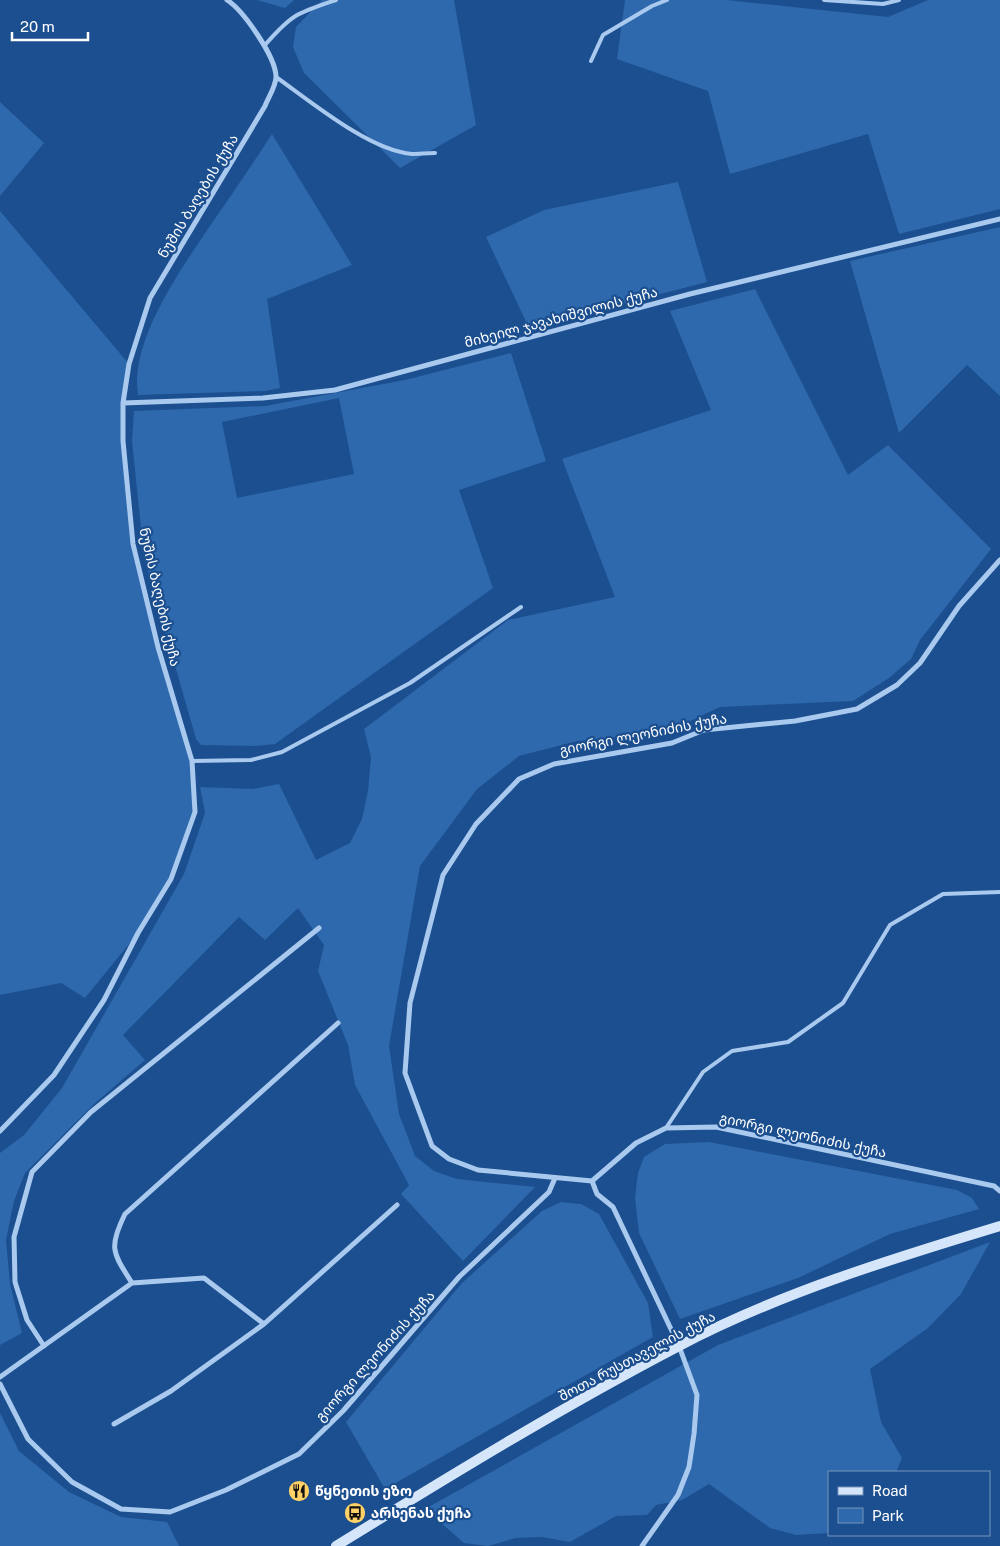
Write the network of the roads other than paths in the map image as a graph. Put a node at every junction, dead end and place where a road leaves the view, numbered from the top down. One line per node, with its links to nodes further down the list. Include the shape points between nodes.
1 (227, 0): 6 (street, via 236,6)
2 (336, 0): 6 (lane, via 297,13)
3 (667, 0): 7 (lane, via 603,35)
4 (824, 0): 5 (lane, via 883,4)
5 (899, 0)
6 (265, 45): 8 (street)
7 (591, 61)
8 (276, 77): 9 (lane, via 357,133 388,148 410,154); 11 (street, ნუშის ბაღების ქუჩა, via 265,106 150,298 129,364)
9 (434, 153)
10 (1000, 219): 11 (street, მიხეილ ჯავახიშვილის ქუჩა, via 690,294 335,390 263,398)
11 (123, 403): 14 (street, ნუშის ბაღების ქუჩა, via 123,441 133,544 158,647)
12 (1000, 560): 20 (street, გიორგი ლეონიძის ქუჩა, via 960,606 920,663 897,685 857,708 795,721 704,730 672,743 554,764 519,779 476,824 443,875 410,1003 405,1073 432,1146 449,1159 478,1170)
13 (521, 606): 14 (lane, via 410,683 282,752 251,760)
14 (192, 761): 19 (street, ნუშის ბაღების ქუჩა, via 195,812 171,879 104,1000 54,1075)
15 (1000, 892): 18 (lane, via 943,894 890,925 843,1003 788,1042 732,1051 703,1072)
16 (319, 928): 27 (street, via 91,1112 32,1172 14,1237 15,1282 27,1320)
17 (338, 1023): 25 (street, via 125,1214 113,1247)
18 (666, 1128): 21 (street, გიორგი ლეონიძის ქუჩა, via 636,1143); 22 (street, გიორგი ლეონიძის ქუჩა, via 716,1127 994,1186)
19 (0, 1132)
20 (555, 1178): 21 (street, გიორგი ლეონიძის ქუჩა); 31 (street, გიორგი ლეონიძის ქუჩა, via 549,1192 459,1277 343,1411 299,1454 226,1490 170,1512 121,1509 72,1482 28,1439)
21 (592, 1181): 28 (street, via 597,1194 613,1207)
22 (1000, 1191)
23 (397, 1204): 26 (street)
24 (1000, 1226): 28 (main road, შოთა რუსთაველის ქუჩა, via 849,1274 752,1312)
25 (132, 1283): 26 (street, via 204,1278); 27 (street)
26 (264, 1324): 32 (street, via 171,1391)
27 (44, 1346): 29 (street)
28 (679, 1346): 33 (main road, შოთა რუსთაველის ქუჩა, via 450,1476); 34 (street, via 697,1395 690,1458 678,1495)
29 (0, 1377)
30 (0, 1384): 31 (street, გიორგი ლეონიძის ქუჩა)
31 (2, 1393)
32 (114, 1424)
33 (336, 1546)
34 (642, 1546)

